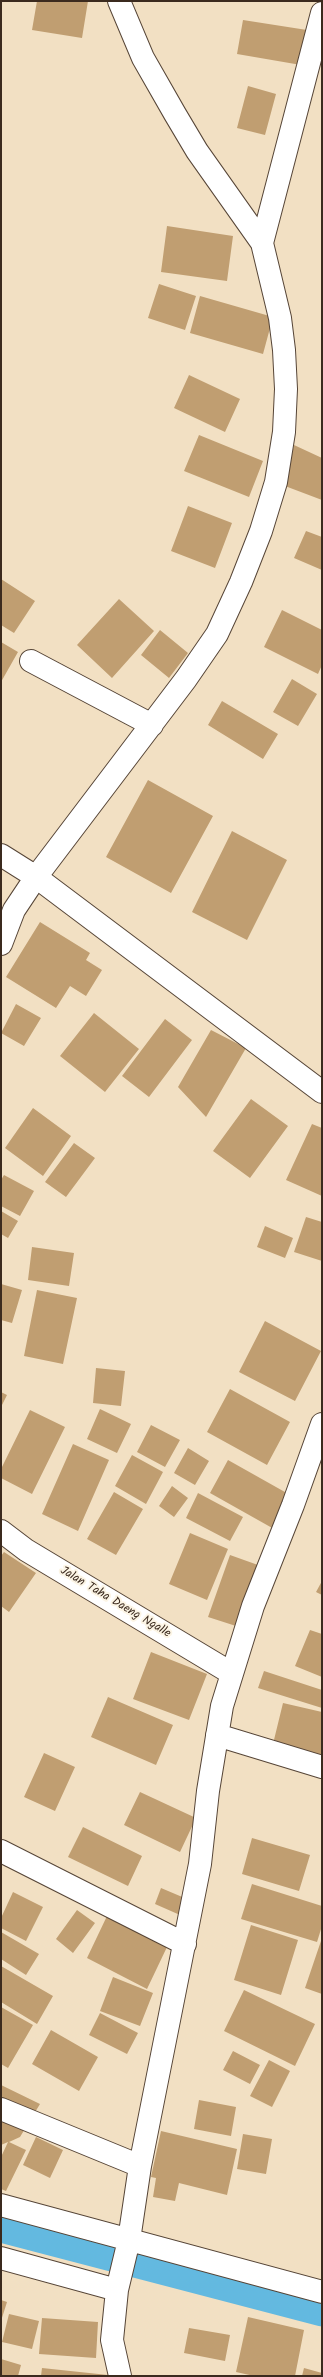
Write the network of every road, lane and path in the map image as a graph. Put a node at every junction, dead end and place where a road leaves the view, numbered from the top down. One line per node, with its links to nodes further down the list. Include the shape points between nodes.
1 (119, 1): 3 (street, via 144,58 175,114)
2 (322, 13): 3 (street)
3 (262, 243): 5 (street, via 280,318 284,350 284,432 276,482 261,531 217,634)
4 (31, 661): 5 (street)
5 (152, 725): 7 (street)
6 (1, 855): 7 (street)
7 (36, 877): 8 (street, via 14,910); 9 (street)
8 (1, 944)
9 (322, 1092)
10 (322, 1424): 12 (street, via 253,1606)
11 (1, 1531): 12 (street, Jalan Taha Daeng Ngalle, via 26,1550)
12 (231, 1673): 13 (street)
13 (217, 1735): 14 (street); 16 (street, via 200,1864)
14 (322, 1767)
15 (1, 1851): 16 (street)
16 (185, 1944): 18 (street)
17 (1, 2109): 18 (street)
18 (140, 2166): 20 (street)
19 (1, 2205): 20 (street)
20 (128, 2245): 22 (street); 23 (street)
21 (1, 2258): 22 (street)
22 (118, 2286): 24 (street, via 112,2340)
23 (322, 2292)
24 (120, 2376)

